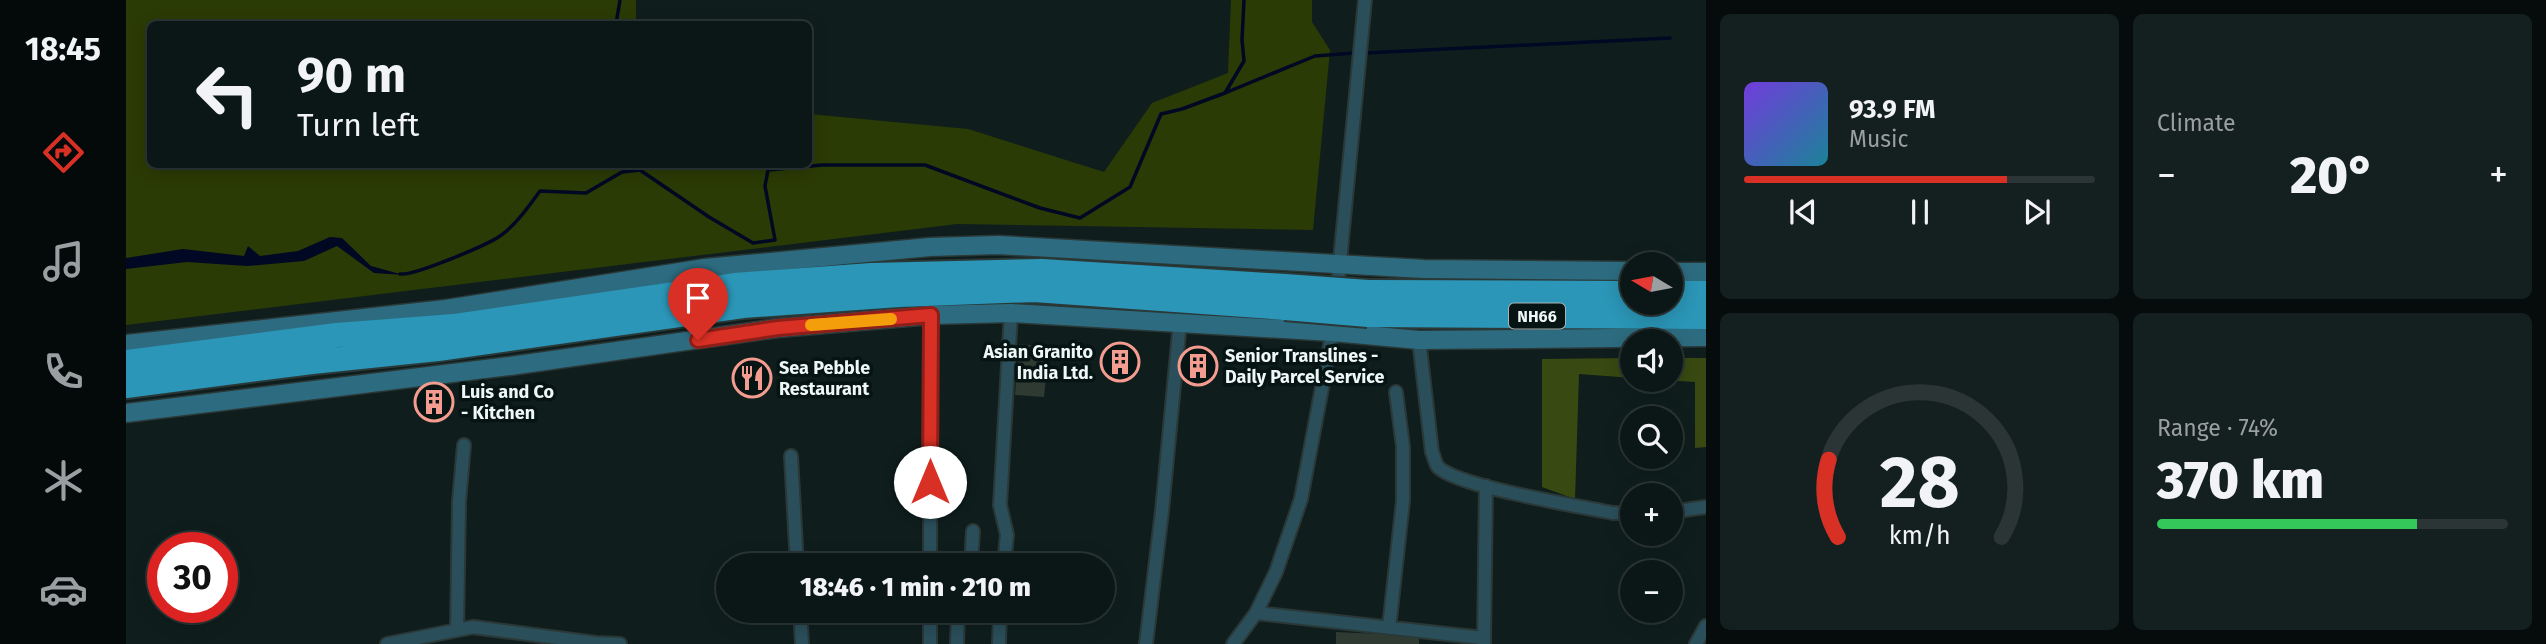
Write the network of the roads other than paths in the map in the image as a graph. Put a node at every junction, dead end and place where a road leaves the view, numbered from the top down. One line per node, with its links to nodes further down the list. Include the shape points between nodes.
1 (1365, 0): 2 (street)
2 (1340, 265): 3 (street); 15 (street); 18 (street, via 998,245 930,247 705,268 446,309)
3 (1620, 271)
4 (1684, 272): 5 (street)
5 (1706, 272)
6 (1684, 293): 7 (highway)
7 (1706, 293)
8 (1620, 294): 10 (highway, NH66)
9 (1285, 297): 10 (highway, NH66, bridge); 19 (highway, NH66, via 1042,271 871,275 735,285 454,326 337,335); 20 (highway, NH66, via 1034,290 743,306)
10 (1368, 304): 13 (highway, NH66)
11 (1011, 313): 12 (street); 14 (street); 33 (street, via 1000,505 1007,535)
12 (931, 315): 22 (street, via 778,328); 31 (street)
13 (1706, 317)
14 (1180, 322): 15 (street); 49 (street)
15 (1333, 332): 17 (street); 34 (street, via 1301,499 1276,572)
16 (1706, 337): 17 (street)
17 (1419, 340): 25 (street, via 1437,466)
18 (126, 344)
19 (126, 362)
20 (126, 386)
21 (1396, 392): 40 (street, via 1404,501)
22 (126, 413)
23 (464, 445): 41 (street)
24 (791, 456): 30 (street)
25 (1486, 486): 28 (street); 42 (street)
26 (1706, 508): 27 (street)
27 (1683, 511)
28 (1620, 513)
29 (973, 531): 32 (street)
30 (796, 553)
31 (930, 553)
32 (972, 553)
33 (1005, 553)
34 (1255, 612): 40 (street); 50 (street)
35 (801, 623): 45 (street)
36 (930, 623): 46 (street)
37 (958, 623): 47 (street)
38 (1000, 623): 48 (street)
39 (1706, 626): 51 (street)
40 (1389, 628): 42 (street)
41 (457, 630): 43 (street); 44 (street, via 473,627)
42 (1483, 641)
43 (387, 644)
44 (620, 644)
45 (802, 644)
46 (930, 644)
47 (957, 644)
48 (999, 644)
49 (1146, 644)
50 (1233, 644)
51 (1696, 644)

